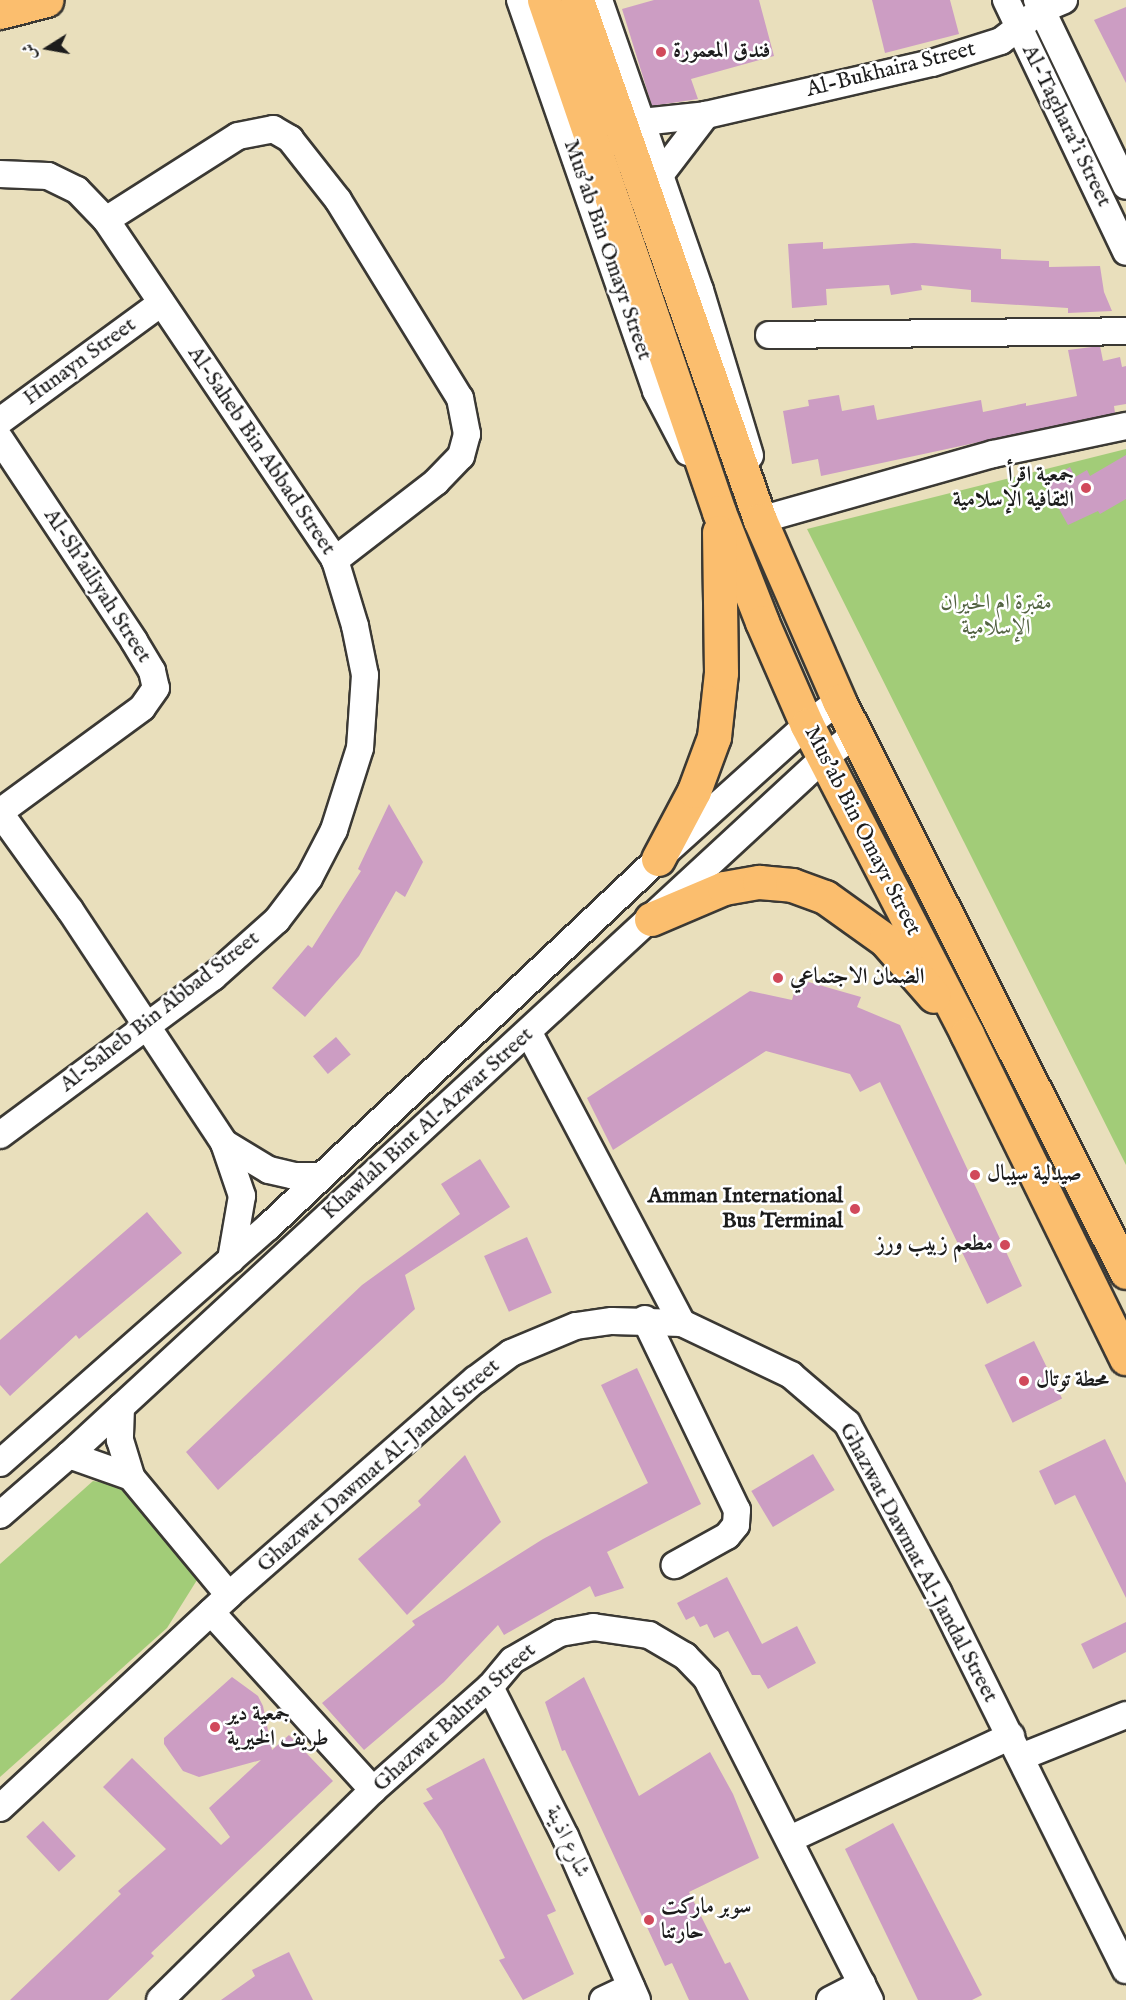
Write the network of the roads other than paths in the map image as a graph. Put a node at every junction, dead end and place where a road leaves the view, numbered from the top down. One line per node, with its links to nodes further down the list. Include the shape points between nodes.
1 (46, 0): 8 (highway)
2 (520, 0): 23 (street, Mus'ab Bin Omayr Street, via 656,392)
3 (543, 0): 23 (highway, Mus'ab Bin Omayr Street)
4 (577, 0): 24 (highway, Mus'ab Bin Omayr Street)
5 (599, 0): 11 (street, Mus'ab Bin Omayr Street)
6 (1006, 0): 9 (street, Al-Taghara'i Street)
7 (1048, 3): 9 (street, Al-Bukhaira Street); 12 (street, Al-Taghara'i Street)
8 (0, 12)
9 (1019, 28): 10 (street, Al-Bukhaira Street, via 1001,41 932,63); 16 (street, Al-Taghara'i Street)
10 (706, 115): 11 (street, Al-Bukhaira Street); 14 (street)
11 (642, 122): 14 (street, Mus'ab Bin Omayr Street)
12 (1123, 173)
13 (0, 174): 15 (street, Al-Saheb Bin Abbad Street, via 48,176 77,190)
14 (660, 175): 24 (street, Mus'ab Bin Omayr Street, via 743,421)
15 (106, 220): 17 (street, Al-Saheb Bin Abbad Street); 25 (street, via 238,136 273,129 290,139 338,200 459,398 467,434 461,456 436,482)
16 (1126, 252)
17 (161, 303): 20 (street, Hunayn Street); 25 (street, Al-Saheb Bin Abbad Street)
18 (1126, 331): 19 (street)
19 (769, 336)
20 (0, 421)
21 (1126, 426): 24 (street)
22 (0, 439): 30 (street, Al-Sh'ailiyah Street, via 134,640 152,671 156,688 142,708)
23 (716, 501): 27 (highway, Mus'ab Bin Omayr Street); 31 (highway, via 721,673 714,737 694,791)
24 (756, 507): 26 (highway, Mus'ab Bin Omayr Street)
25 (335, 560): 33 (street, Al-Saheb Bin Abbad Street, via 365,675 360,748 334,830 309,878 277,920 213,977)
26 (839, 701): 27 (street, Khawlah Bint Al-Azwar Street); 28 (highway, Mus'ab Bin Omayr Street)
27 (807, 725): 29 (highway, Mus'ab Bin Omayr Street); 31 (street, Khawlah Bint Al-Azwar Street)
28 (856, 734): 29 (street, Khawlah Bint Al-Azwar Street); 40 (highway, Mus'ab Bin Omayr Street)
29 (825, 757): 32 (street, Khawlah Bint Al-Azwar Street); 35 (highway, Mus'ab Bin Omayr Street)
30 (0, 812): 33 (street, via 70,910)
31 (658, 859): 38 (street, Khawlah Bint Al-Azwar Street)
32 (651, 919): 34 (street, Khawlah Bint Al-Azwar Street); 35 (highway, via 724,888 759,882 792,885 825,897 885,940)
33 (146, 1028): 36 (street, Al-Saheb Bin Abbad Street); 37 (street)
34 (529, 1033): 42 (street); 44 (street, Khawlah Bint Al-Azwar Street)
35 (967, 1034): 43 (highway, Mus'ab Bin Omayr Street)
36 (0, 1134)
37 (224, 1143): 38 (street, via 269,1170 294,1176); 39 (street, via 242,1196)
38 (321, 1176): 39 (street, Khawlah Bint Al-Azwar Street)
39 (231, 1260): 46 (street, Khawlah Bint Al-Azwar Street)
40 (1126, 1272)
41 (645, 1319): 42 (street, Ghazwat Dawmat Al-Jandal Street); 49 (street, via 737,1510 735,1525 727,1536); 50 (street, Ghazwat Dawmat Al-Jandal Street, via 576,1326 511,1353)
42 (682, 1323): 53 (street, Ghazwat Dawmat Al-Jandal Street, via 724,1339 791,1375 847,1423)
43 (1126, 1358)
44 (121, 1407): 45 (street, Khawlah Bint Al-Azwar Street); 47 (street, via 120,1440)
45 (69, 1455): 47 (street); 48 (street, Khawlah Bint Al-Azwar Street)
46 (0, 1463)
47 (131, 1477): 50 (street)
48 (0, 1515)
49 (675, 1565)
50 (220, 1603): 54 (street); 55 (street, Ghazwat Dawmat Al-Jandal Street)
51 (490, 1687): 54 (street, Ghazwat Bahran Street); 56 (street, Ghazwat Bahran Street, via 513,1660 560,1633 593,1627 622,1628 671,1646 685,1656 717,1693); 59 (street, شارع اذينة, via 566,1836)
52 (1126, 1715): 53 (street)
53 (1016, 1747): 56 (street); 57 (street, Ghazwat Dawmat Al-Jandal Street)
54 (373, 1790): 60 (street, Ghazwat Bahran Street)
55 (0, 1808)
56 (790, 1839): 58 (street, Ghazwat Bahran Street)
57 (1126, 1970)
58 (866, 1992): 62 (street)
59 (634, 1993): 61 (street)
60 (160, 2000)
61 (603, 2000)
62 (831, 2000)

